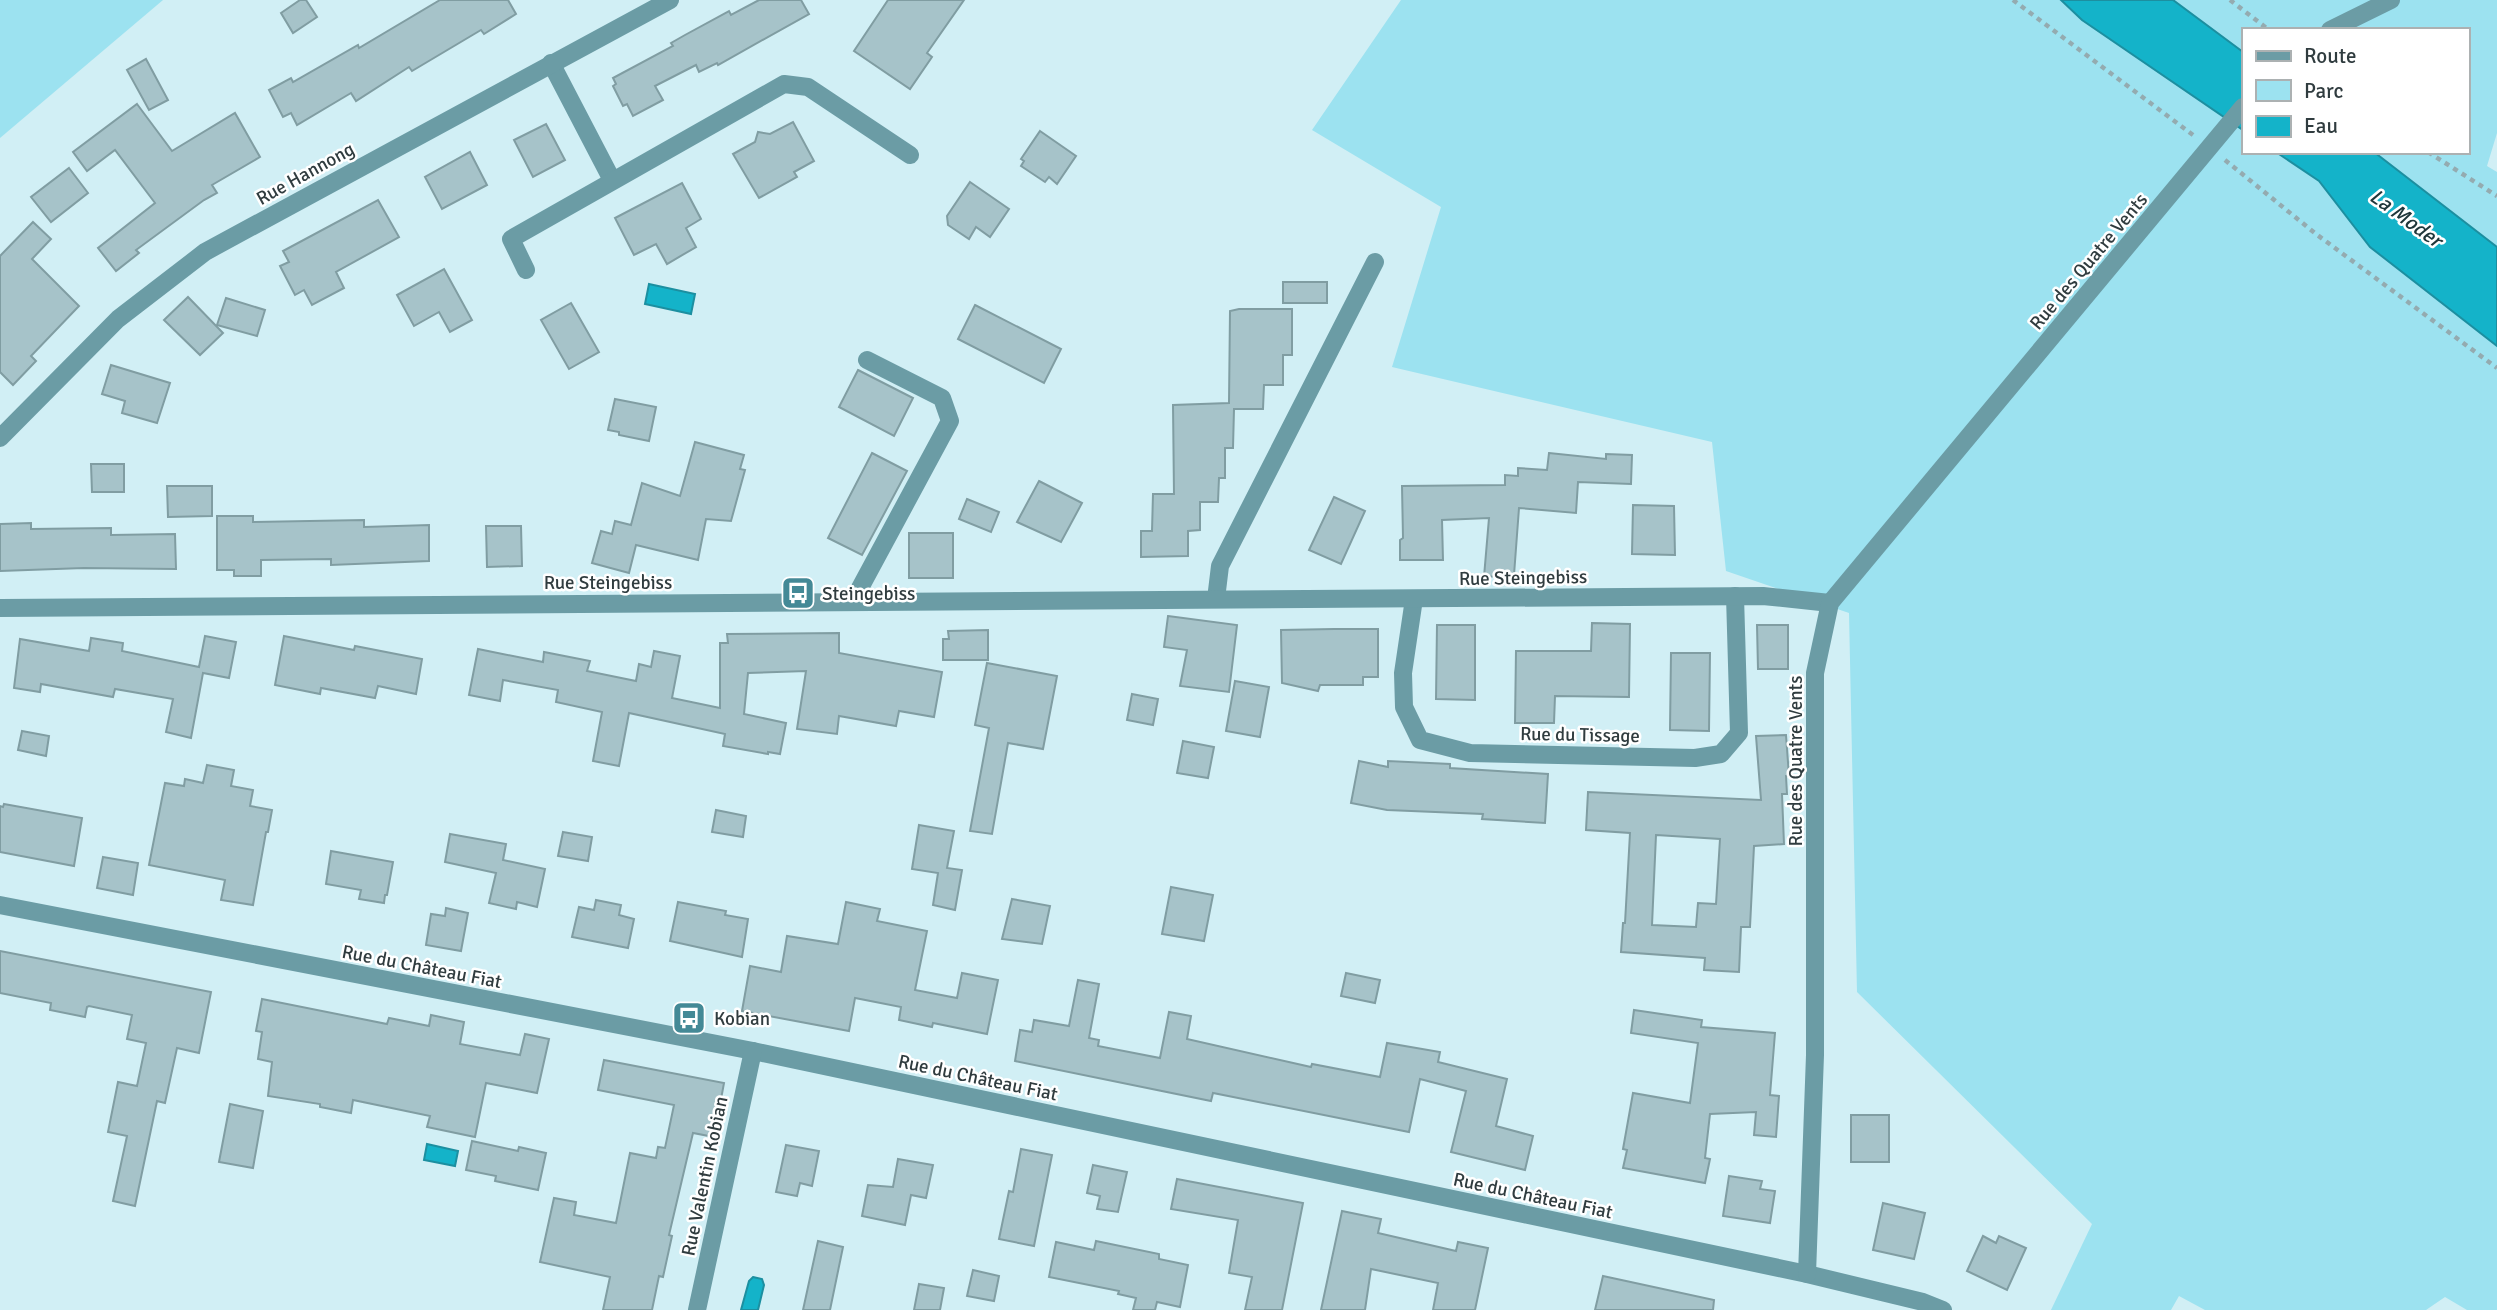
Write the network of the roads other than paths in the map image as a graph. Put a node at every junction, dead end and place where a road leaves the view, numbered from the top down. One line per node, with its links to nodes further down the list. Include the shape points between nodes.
1 (670, 0): 4 (street, Rue Hannong)
2 (2391, 0): 3 (street)
3 (2334, 28)
4 (551, 63): 7 (street); 11 (street, Rue Hannong, via 205,252 118,319)
5 (2242, 108): 16 (street, Rue des Quatre Vents)
6 (910, 155): 7 (street, via 808,87 784,84)
7 (612, 180): 9 (street, via 511,239)
8 (1375, 262): 13 (street, via 1220,566)
9 (526, 270)
10 (867, 360): 15 (street, via 942,398 950,421)
11 (0, 438)
12 (1735, 596): 14 (street, Rue Steingebiss); 14 (street, Rue du Tissage, via 1739,733 1721,754 1695,758 1470,752 1420,740 1404,707); 16 (street, Rue Steingebiss)
13 (1216, 598): 14 (street, Rue Steingebiss); 15 (street, Rue Steingebiss)
14 (1414, 599)
15 (853, 601): 17 (street, Rue Steingebiss)
16 (1830, 603): 20 (street, Rue des Quatre Vents, via 1815,673 1815,1055)
17 (0, 608)
18 (0, 905): 19 (street, Rue du Château Fiat)
19 (753, 1051): 20 (street, Rue du Château Fiat); 21 (street, Rue Valentin Kobian)
20 (1807, 1274): 22 (street, Rue du Château Fiat)
21 (696, 1310)
22 (1942, 1310)

